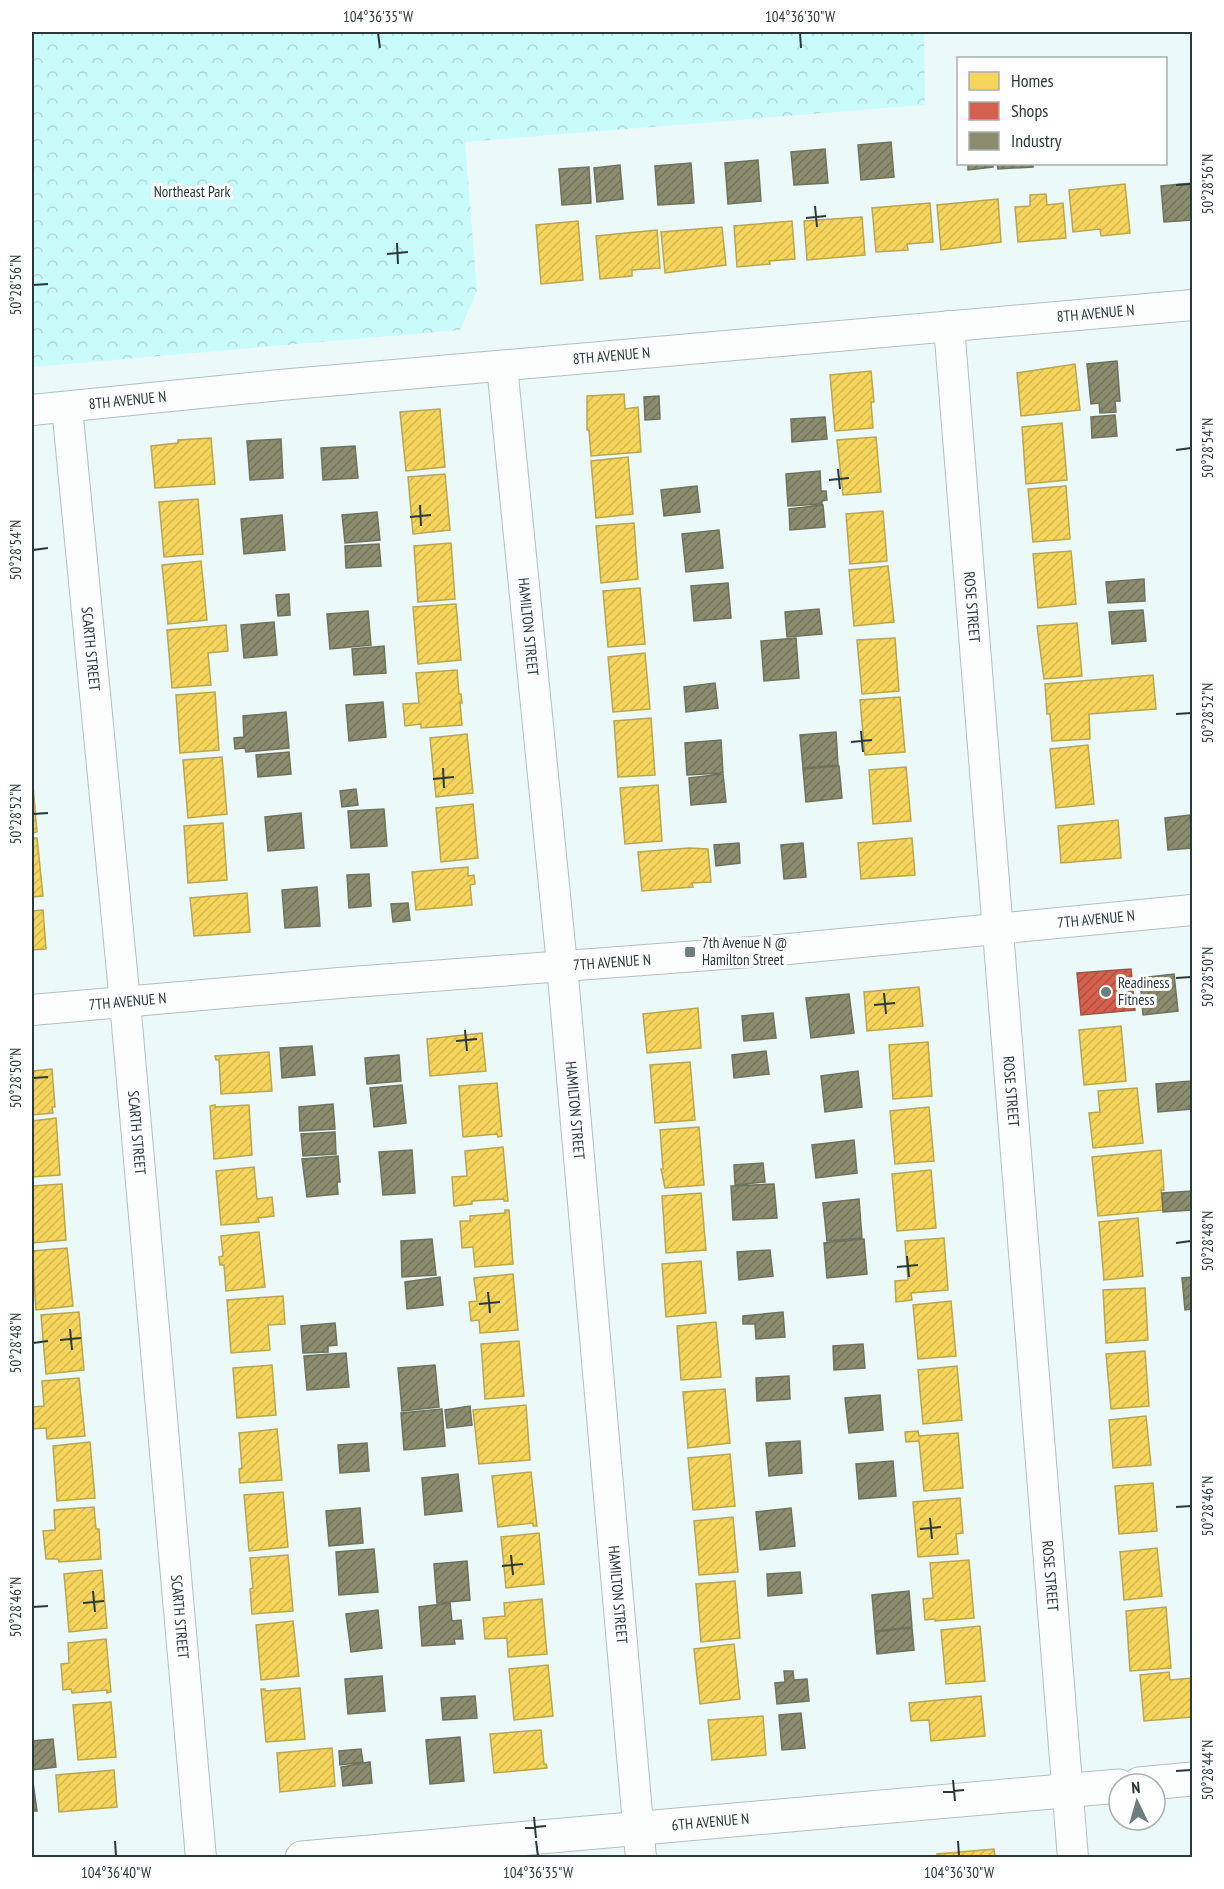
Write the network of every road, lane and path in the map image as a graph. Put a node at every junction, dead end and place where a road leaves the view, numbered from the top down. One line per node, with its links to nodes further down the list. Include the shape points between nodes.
1 (1192, 305): 2 (street, 8TH AVENUE N)
2 (949, 326): 3 (street, 8TH AVENUE N); 7 (street, ROSE STREET)
3 (502, 366): 4 (street, 8TH AVENUE N); 8 (street, HAMILTON STREET)
4 (67, 407): 5 (street, 8TH AVENUE N); 9 (street, SCARTH STREET)
5 (32, 410)
6 (1192, 910): 7 (street, 7TH AVENUE N)
7 (999, 929): 8 (street, 7TH AVENUE N); 14 (street, ROSE STREET)
8 (562, 965): 9 (street, 7TH AVENUE N); 15 (street, HAMILTON STREET)
9 (124, 1002): 10 (street, 7TH AVENUE N); 16 (street, SCARTH STREET)
10 (32, 1010)
11 (1192, 1779): 12 (street)
12 (1167, 1781)
13 (1107, 1787): 14 (street, 6TH AVENUE N)
14 (1067, 1790): 15 (street, 6TH AVENUE N); 18 (street, ROSE STREET)
15 (639, 1843): 17 (street, 6TH AVENUE N)
16 (201, 1857)
17 (302, 1857)
18 (1073, 1857)

